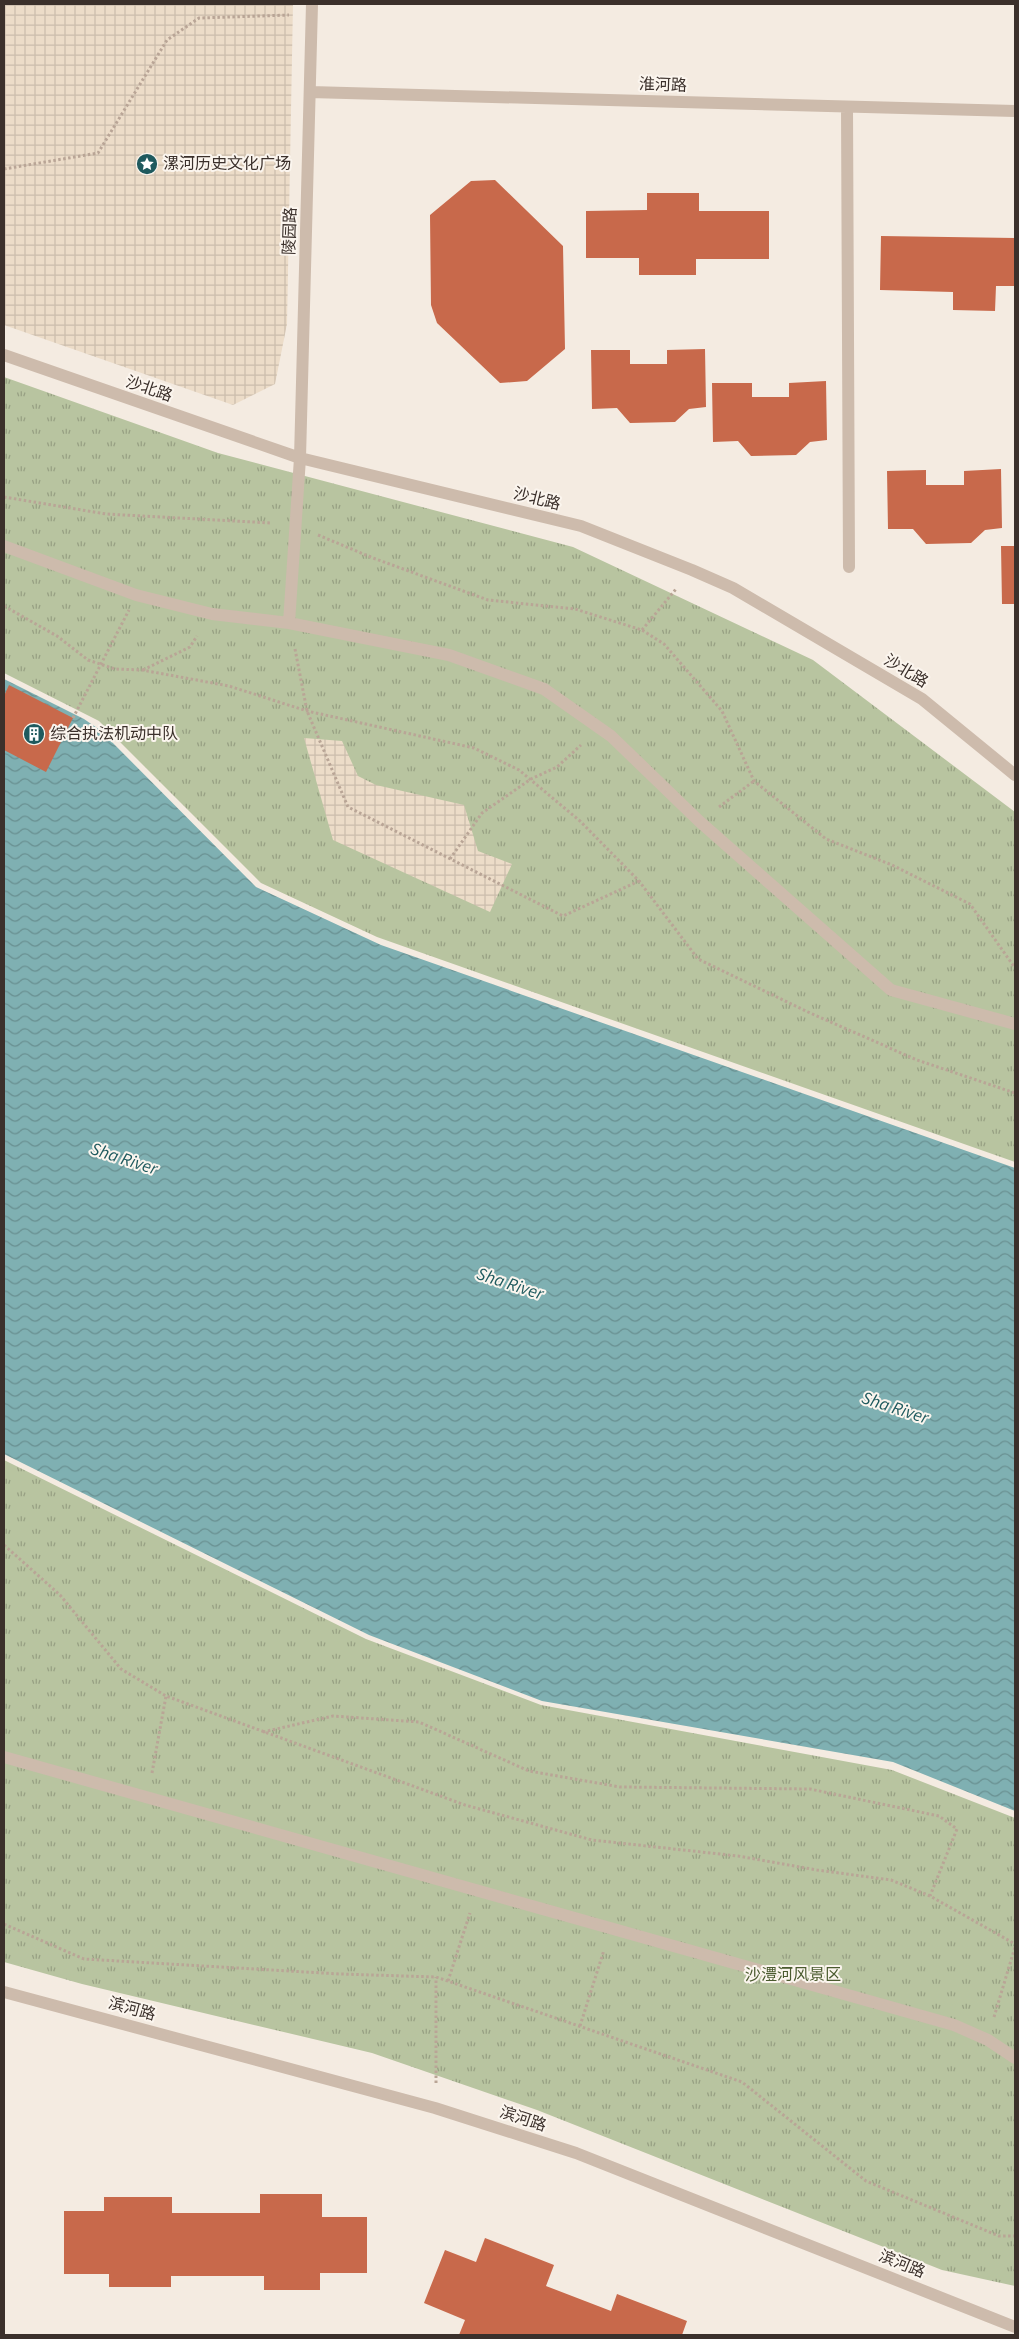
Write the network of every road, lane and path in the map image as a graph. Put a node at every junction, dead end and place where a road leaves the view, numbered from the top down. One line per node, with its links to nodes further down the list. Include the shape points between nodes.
1 (312, 9): 2 (street, 陵园路); 5 (path, via 199,18 167,40 98,153)
2 (310, 92): 3 (street, 淮河路); 7 (street, 陵园路)
3 (847, 107): 4 (street, 淮河路); 9 (street)
4 (1015, 111)
5 (4, 168)
6 (4, 355): 7 (street, 沙北路)
7 (300, 458): 10 (street, 沙北路, via 581,526); 14 (street, 陵园路)
8 (4, 546): 13 (street, via 136,595)
9 (849, 568)
10 (692, 570): 15 (path); 20 (street, 沙北路, via 733,588 922,699)
11 (4, 606): 16 (path, via 57,636 88,660 115,669)
12 (129, 610): 18 (path, bridge)
13 (212, 614): 14 (street); 16 (path, via 190,647)
14 (289, 624): 17 (path); 19 (street, via 449,655 544,689)
15 (642, 630)
16 (142, 670): 17 (path, via 228,686)
17 (307, 711): 21 (path, via 474,748); 24 (path, via 348,807)
18 (73, 718)
19 (600, 728): 21 (path, via 557,767); 23 (street)
20 (1015, 775)
21 (531, 779): 24 (path, via 482,814); 25 (path, via 580,821)
22 (754, 780): 23 (path)
23 (699, 821): 26 (street, via 891,990)
24 (450, 858): 25 (path, via 563,916)
25 (639, 881): 27 (path, via 698,959 917,1060)
26 (1015, 1024)
27 (1015, 1093)
28 (4, 1545): 29 (path, via 60,1595 121,1669)
29 (166, 1696): 30 (path); 32 (path)
30 (262, 1732): 34 (path, via 465,1805 592,1840 738,1856 891,1880); 34 (path, via 333,1716 419,1722 529,1771 620,1787 810,1790 939,1816 957,1829)
31 (4, 1757): 32 (street)
32 (147, 1798): 33 (street)
33 (476, 1890): 36 (street); 39 (path)
34 (930, 1896): 37 (path)
35 (4, 1924): 38 (path, via 84,1959)
36 (611, 1928): 41 (path); 42 (street, via 954,2024)
37 (1015, 1945): 42 (path)
38 (436, 1977): 39 (path); 44 (path)
39 (448, 1981): 41 (path)
40 (4, 1992): 44 (street, 滨河路)
41 (580, 2026): 45 (path, via 742,2082 866,2181 1000,2236)
42 (988, 2040): 43 (street)
43 (1015, 2058)
44 (435, 2108): 46 (street, 滨河路, via 576,2153)
45 (1015, 2236)
46 (1015, 2327)

